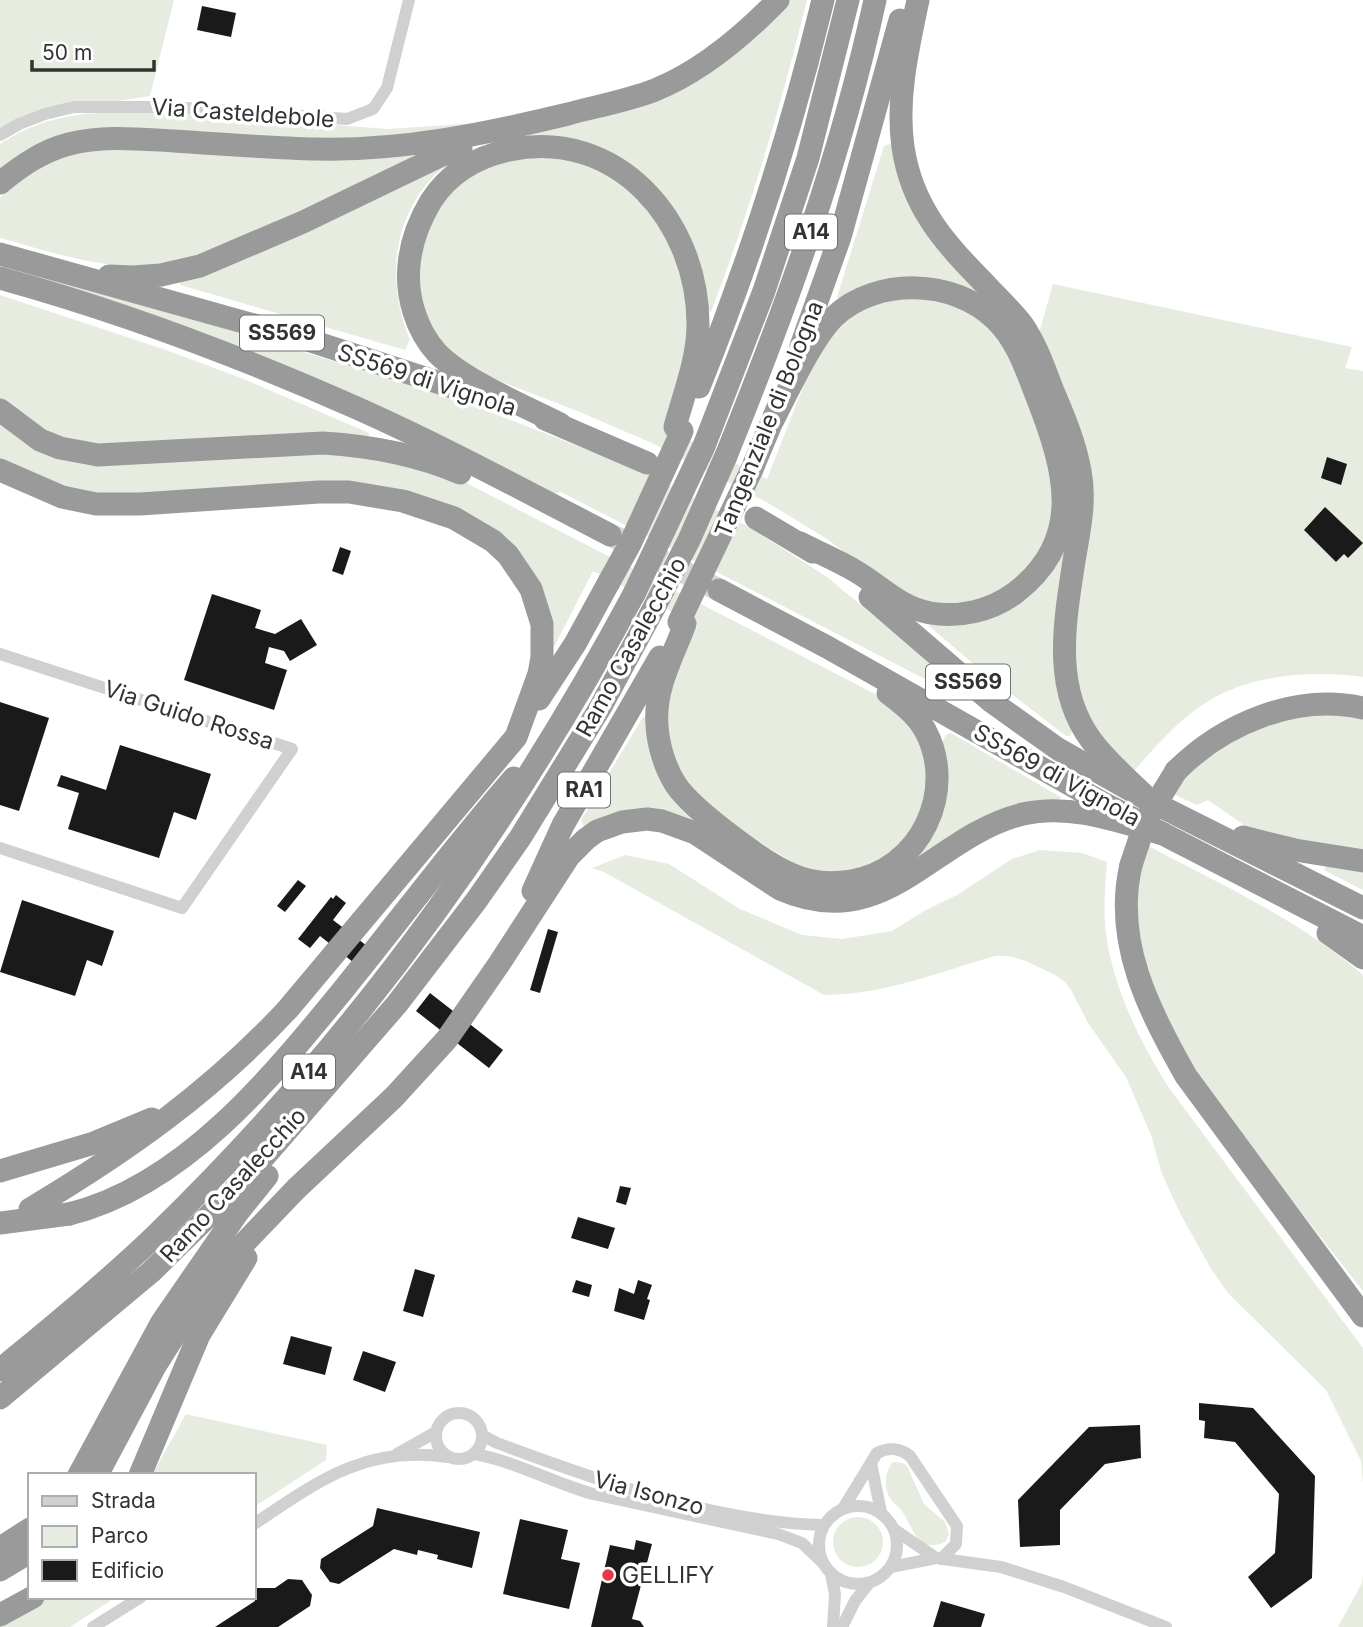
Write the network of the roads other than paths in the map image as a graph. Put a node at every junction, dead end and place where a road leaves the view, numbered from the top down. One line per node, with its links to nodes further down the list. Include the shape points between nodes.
1 (409, 0): 9 (street, Via Casteldebole, via 387,88 373,109 347,119 170,107 74,107 32,119)
2 (778, 0): 8 (highway, via 722,51 664,85)
3 (823, 0): 16 (highway, via 754,243)
4 (848, 0): 28 (highway, Ramo Casalecchio / A14, bridge, via 808,158 764,291 704,446 634,594)
5 (875, 0): 40 (highway, Ramo Casalecchio / A14, bridge, via 835,158 809,239 764,362 689,540 600,708 545,798 476,901)
6 (904, 0): 14 (highway, Tangenziale di Bologna / RA1, via 840,237)
7 (918, 0): 30 (highway, via 901,108 907,167 933,227 1031,338 1070,433 1081,473 1083,505 1065,624 1067,685 1090,738)
8 (526, 124): 10 (highway, via 434,142 354,149 86,140 45,152); 11 (highway, via 440,156 253,244 180,272 111,276)
9 (0, 135)
10 (0, 183)
11 (0, 254): 15 (highway, SS569 di Vignola / SS569, via 311,341)
12 (0, 278): 19 (highway, SS569 di Vignola / SS569, via 160,329 290,379)
13 (0, 411): 19 (highway, via 40,440 78,452 98,455 292,443 354,445 411,455)
14 (773, 420): 22 (highway, via 834,317 875,293 937,290 968,299 995,319 1012,340 1041,407 1064,481 1062,527 1051,554 1010,597 971,612 929,613 905,606 855,571); 23 (highway, Tangenziale di Bologna / RA1, bridge)
15 (560, 424): 16 (highway, via 451,365 427,340 409,293 411,242 435,196 475,161 518,148 556,147 596,158 631,178 667,216 684,250 697,304 694,361); 17 (highway, SS569 di Vignola / SS569)
16 (678, 429): 29 (highway, bridge, via 653,493 609,582)
17 (647, 463)
18 (0, 470): 29 (highway, via 62,497 96,504 349,492 403,501 454,517 508,555 538,607 542,657)
19 (546, 502): 21 (highway, SS569 di Vignola / SS569)
20 (756, 518): 22 (highway, SS569 di Vignola / SS569)
21 (610, 535)
22 (800, 543): 30 (highway, SS569 di Vignola / SS569, via 1026,728)
23 (711, 583): 24 (highway, Tangenziale di Bologna / RA1, bridge); 25 (highway, SS569 di Vignola / SS569)
24 (682, 623): 25 (highway, via 657,709 658,738 676,784 699,811 775,865 808,880 835,883 880,871 915,844 930,819 938,777 934,751 918,719); 39 (highway, Tangenziale di Bologna / RA1, via 563,825)
25 (827, 647): 32 (highway, SS569 di Vignola / SS569)
26 (0, 654): 33 (street, Via Guido Rossa, via 292,749 182,908)
27 (1363, 708): 46 (highway, bridge, via 1289,708 1218,736 1201,748 1176,771 1146,820 1125,900 1129,944 1144,994 1169,1047)
28 (560, 725): 45 (highway, bridge, via 302,1039 251,1095 197,1144 113,1200 69,1213); 47 (highway, Ramo Casalecchio / A14, via 501,821 431,920 278,1108 154,1237)
29 (516, 737): 41 (highway, via 255,1045)
30 (1150, 801): 31 (highway, SS569 di Vignola / SS569)
31 (1204, 827): 34 (highway); 36 (highway)
32 (1163, 834): 35 (highway, SS569 di Vignola / SS569); 39 (highway, via 1081,813 1022,814 981,831 884,890 858,899 827,901 780,889 678,826 647,819 622,822 597,831 569,856)
33 (0, 848)
34 (1363, 861)
35 (1247, 878): 37 (highway); 38 (highway)
36 (1363, 908)
37 (1363, 937)
38 (1363, 958)
39 (499, 964): 43 (highway, RA1, via 456,1027 394,1097)
40 (397, 1004): 48 (highway, Ramo Casalecchio / A14, via 237,1188 151,1272); 55 (highway, via 320,1117 238,1212 178,1297)
41 (193, 1100): 42 (highway, via 93,1143); 44 (highway, via 130,1147)
42 (0, 1171)
43 (296, 1189): 56 (highway, via 210,1279 155,1366); 57 (highway, via 212,1312)
44 (30, 1209)
45 (0, 1223)
46 (1363, 1316)
47 (0, 1370)
48 (0, 1398)
49 (436, 1432): 50 (street, via 446,1417 460,1413 478,1423); 51 (street); 53 (street, via 438,1446)
50 (482, 1435): 52 (street); 61 (street, Via Isonzo, via 606,1483 781,1524)
51 (397, 1454): 53 (street); 60 (street, via 343,1469)
52 (474, 1454): 53 (street, via 461,1460); 68 (street, Via Isonzo, via 570,1488 778,1534 802,1543)
53 (447, 1457)
54 (872, 1460): 58 (street); 59 (street); 66 (street, via 882,1451 904,1452 946,1508 958,1532 956,1544)
55 (80, 1473)
56 (98, 1473)
57 (141, 1473)
58 (844, 1507): 59 (street, via 863,1505); 61 (street)
59 (881, 1512): 63 (street)
60 (256, 1523)
61 (823, 1525): 68 (street, via 818,1542)
62 (28, 1530): 64 (highway)
63 (895, 1530): 66 (street); 67 (street, via 897,1550)
64 (0, 1548)
65 (28, 1553): 69 (highway)
66 (939, 1559): 67 (street); 77 (street, via 1026,1574)
67 (891, 1567): 70 (street)
68 (827, 1568): 70 (street, via 849,1583); 75 (street, via 835,1594)
69 (0, 1570)
70 (869, 1583): 76 (street)
71 (29, 1599): 73 (highway)
72 (138, 1599): 74 (street)
73 (0, 1615)
74 (93, 1627)
75 (833, 1627)
76 (842, 1627)
77 (1166, 1627)

